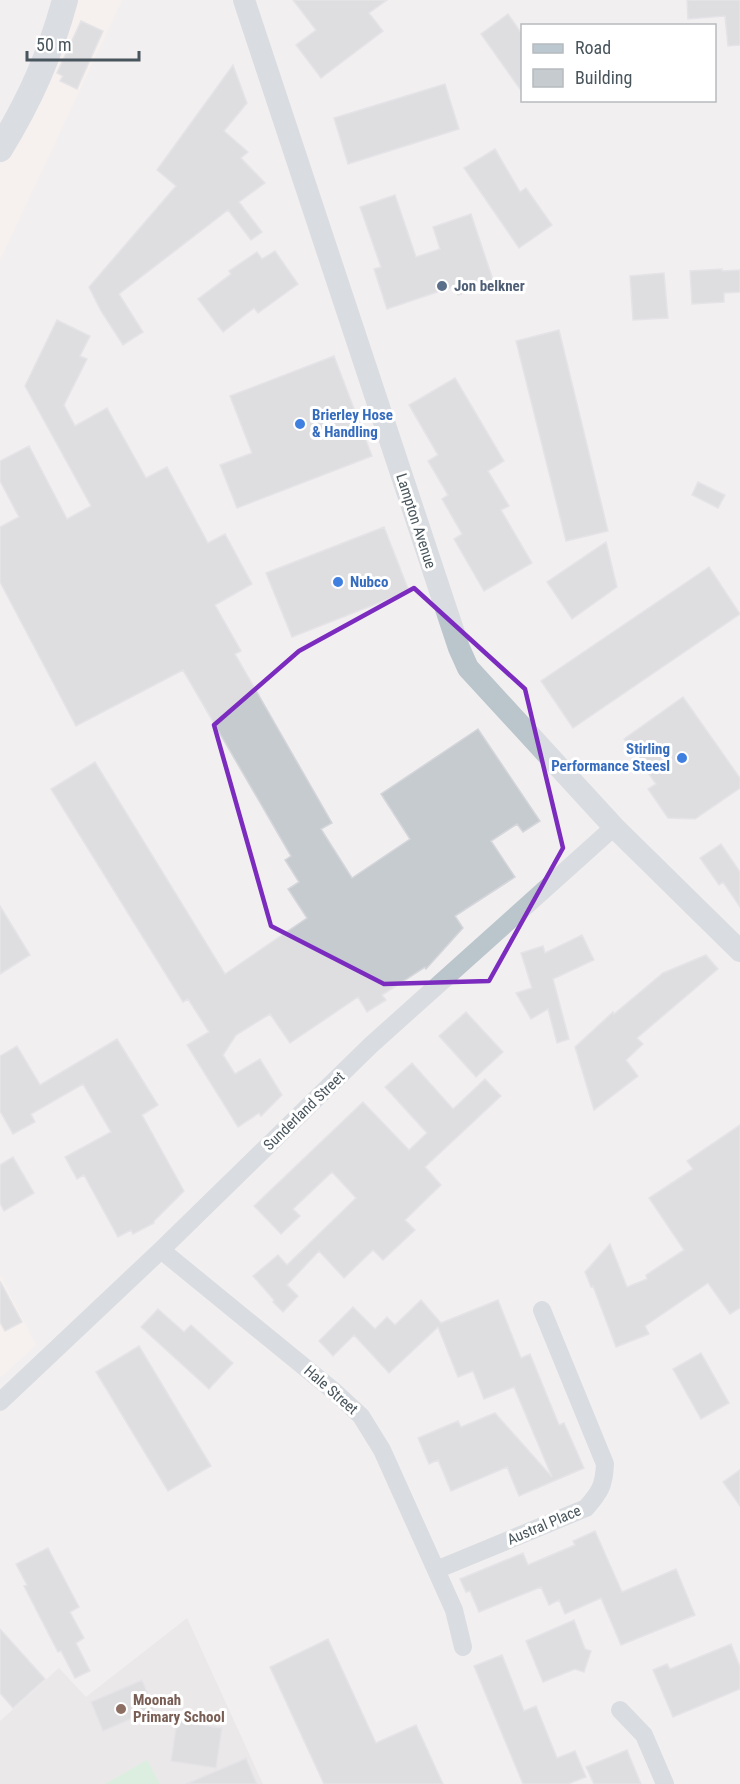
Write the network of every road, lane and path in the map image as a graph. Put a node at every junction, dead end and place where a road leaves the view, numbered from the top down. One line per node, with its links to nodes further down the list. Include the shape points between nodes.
1 (49, 0): 4 (main road)
2 (65, 0): 5 (main road, via 43,68)
3 (244, 0): 6 (street, Lampton Avenue, via 459,648 468,668)
4 (0, 119)
5 (0, 149)
6 (614, 827): 7 (street, Lampton Avenue); 8 (street, Sunderland Street, via 371,1045)
7 (740, 951)
8 (162, 1250): 10 (street, Sunderland Street); 11 (street, Hale Street, via 360,1416 382,1450)
9 (542, 1310): 11 (street, Austral Place, via 605,1464 604,1482 586,1508)
10 (0, 1402)
11 (436, 1570): 12 (street, Hale Street)
12 (463, 1647)
13 (620, 1710): 14 (street, via 644,1735)
14 (665, 1784)

